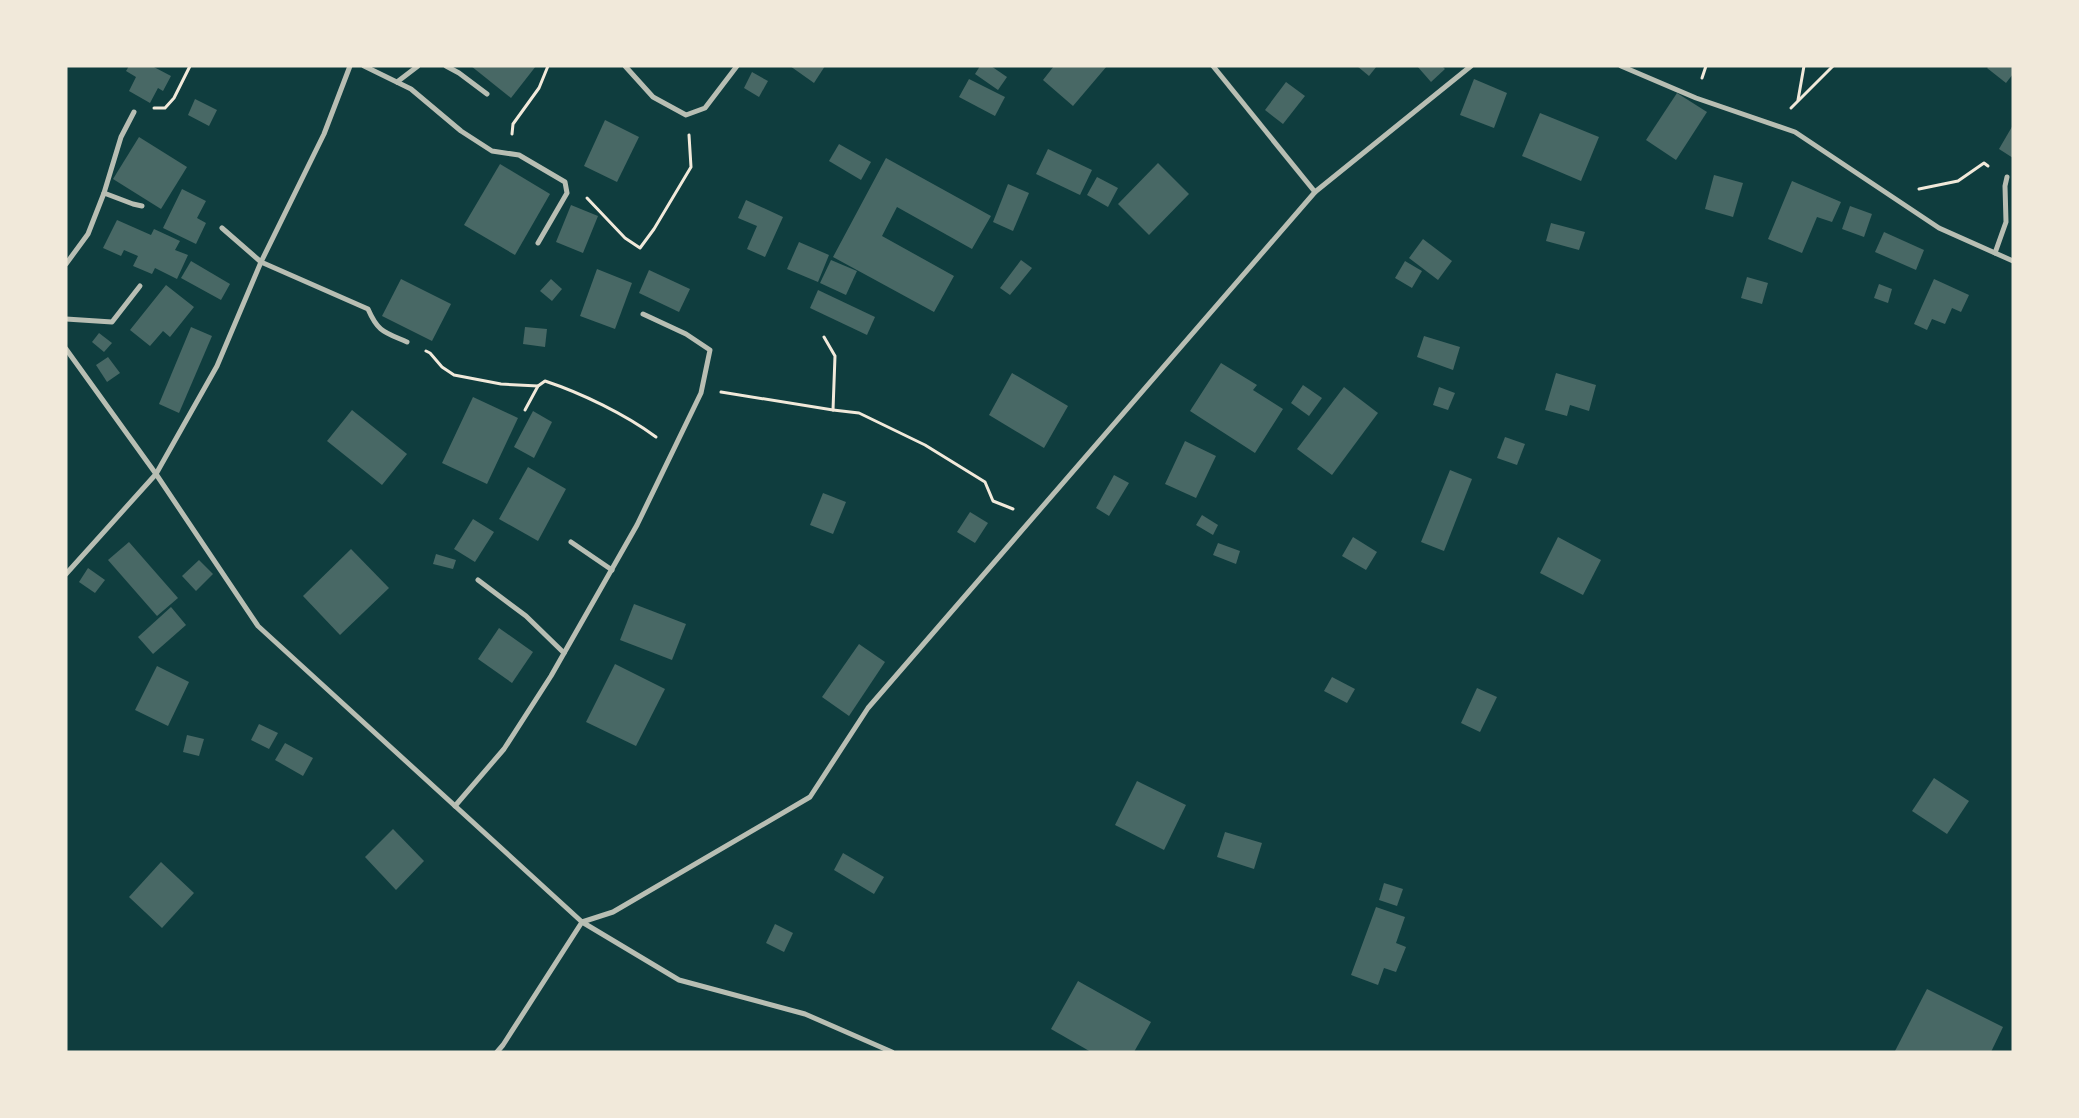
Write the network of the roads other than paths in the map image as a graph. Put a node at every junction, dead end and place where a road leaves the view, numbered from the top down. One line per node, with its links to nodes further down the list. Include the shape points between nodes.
1 (350, 66): 21 (street, via 324,134)
2 (364, 66): 10 (street)
3 (418, 66): 10 (street)
4 (625, 66): 5 (street, via 653,97 686,114 706,108)
5 (737, 66)
6 (1213, 66): 14 (street)
7 (1471, 66): 14 (street)
8 (1621, 66): 19 (street, via 1696,98 1795,132 1939,228)
9 (447, 67): 11 (street, via 459,72)
10 (397, 82): 18 (street, via 411,89 460,131 492,151 518,155 565,182 567,193)
11 (487, 94)
12 (134, 112): 15 (street, via 121,137)
13 (2008, 177): 19 (street, via 2006,222)
14 (1315, 192): 35 (street, via 868,708 810,797 613,912)
15 (104, 193): 16 (street); 22 (street, via 88,234)
16 (142, 206)
17 (222, 228): 21 (street)
18 (538, 243)
19 (1995, 253): 20 (street)
20 (2013, 261)
21 (261, 262): 26 (street, via 368,309 376,326); 28 (street, via 217,366)
22 (66, 264)
23 (140, 286): 25 (street, via 112,322)
24 (643, 314): 31 (street, via 686,334 710,350 701,393)
25 (66, 319)
26 (407, 342)
27 (66, 349): 28 (street)
28 (156, 474): 30 (street); 34 (street, via 258,626)
29 (571, 542): 31 (street)
30 (68, 570)
31 (612, 570): 33 (street)
32 (478, 580): 33 (street, via 526,616)
33 (564, 652): 34 (street, via 504,749)
34 (454, 806): 35 (street)
35 (582, 922): 36 (street); 37 (street, via 680,980 805,1014)
36 (497, 1052)
37 (892, 1052)

